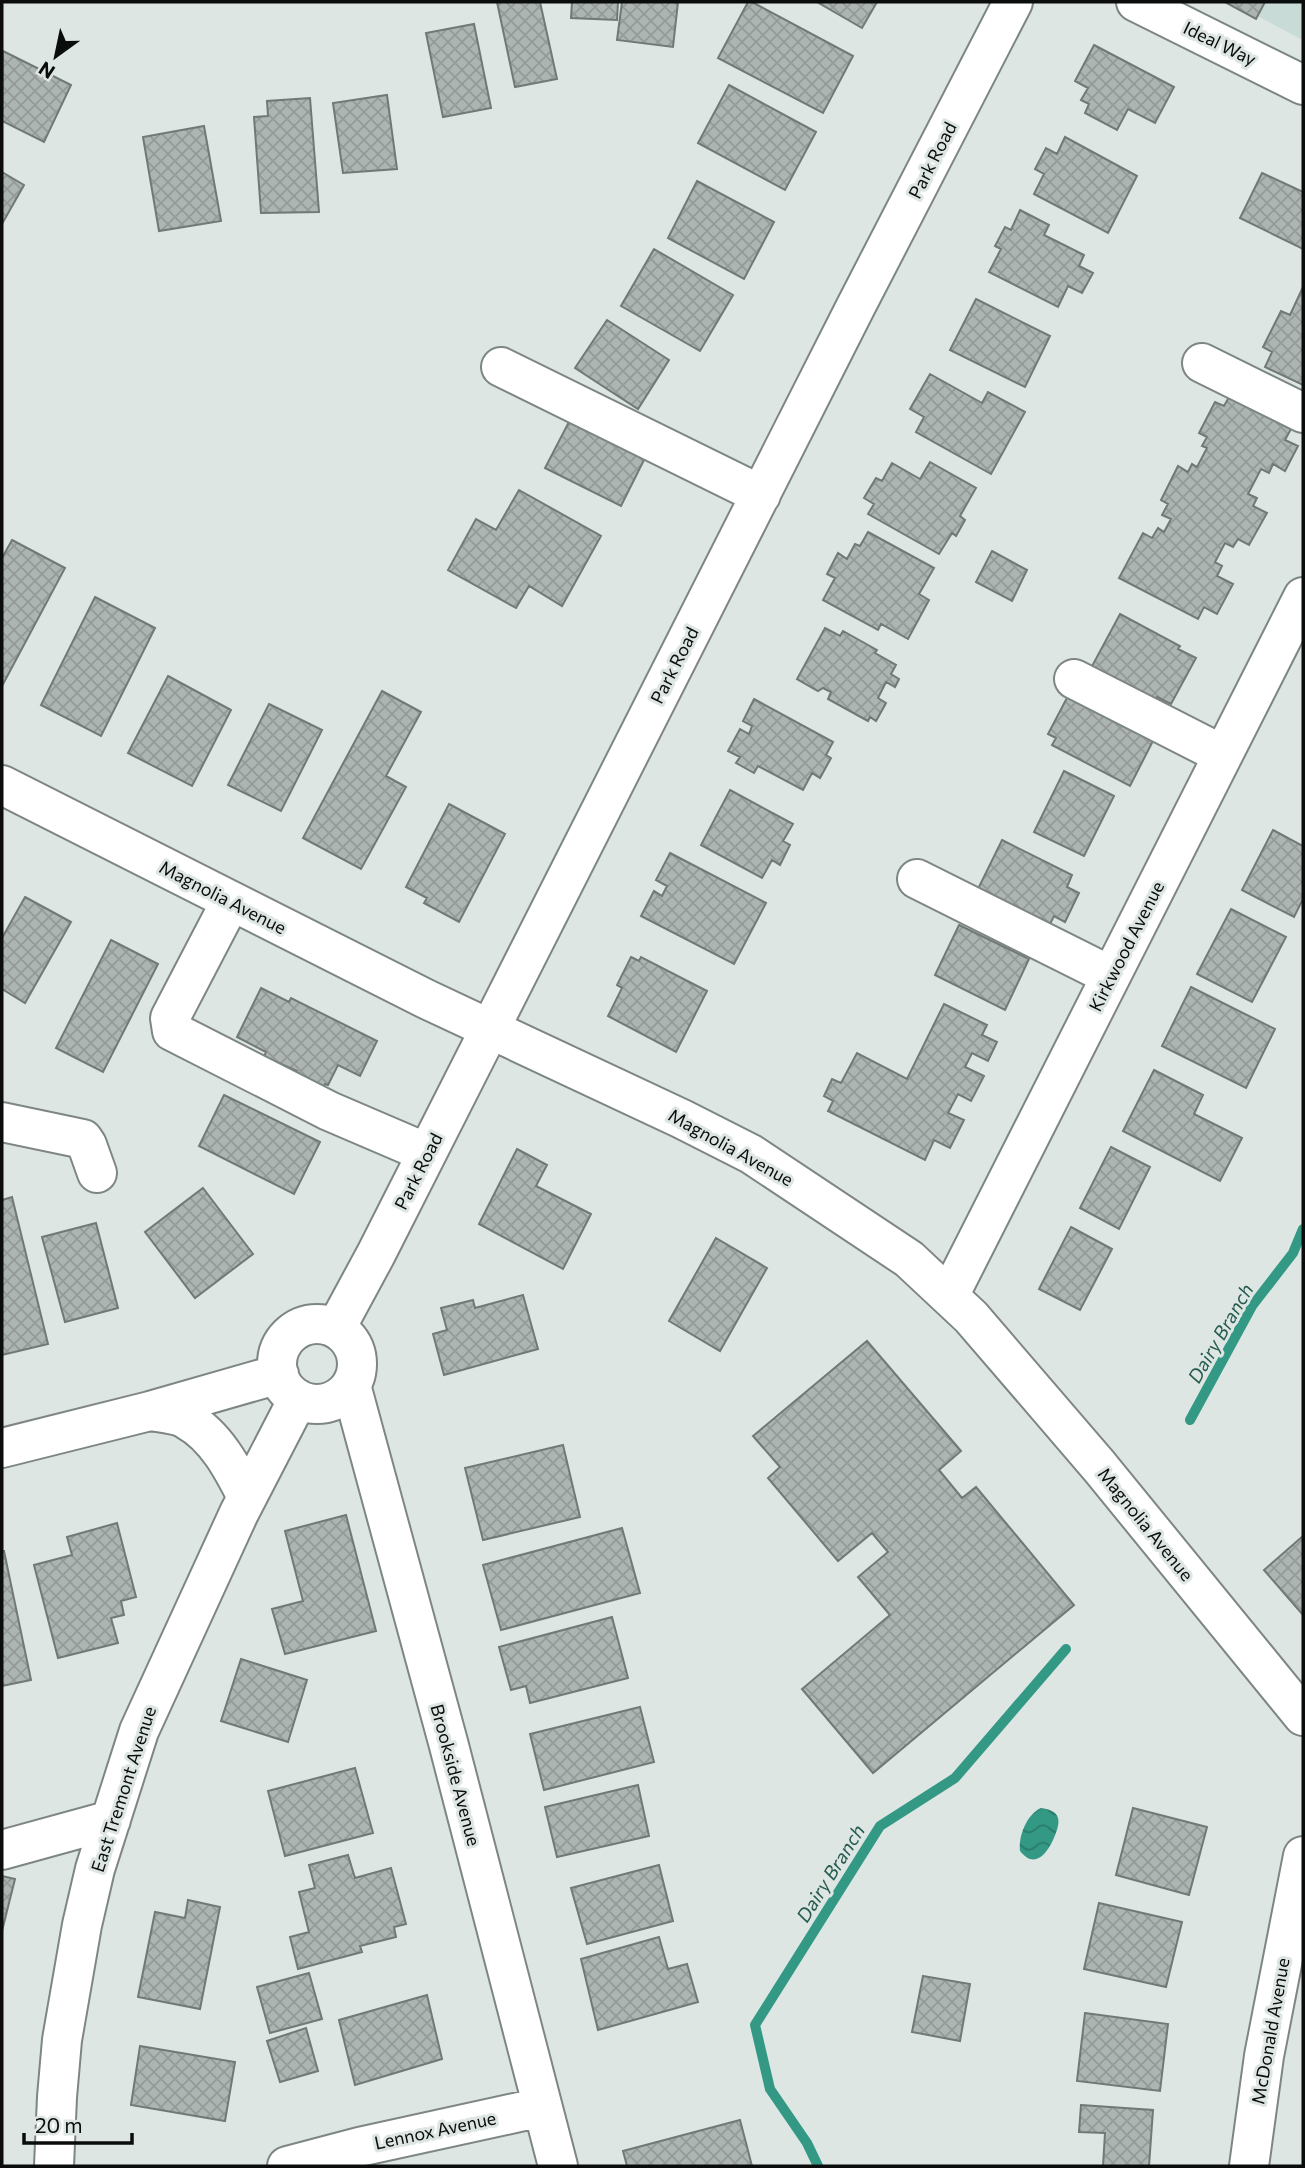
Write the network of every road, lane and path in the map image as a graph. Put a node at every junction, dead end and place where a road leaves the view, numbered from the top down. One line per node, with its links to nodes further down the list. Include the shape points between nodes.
1 (1013, 2): 7 (street, Park Road)
2 (1136, 2): 3 (street, Ideal Way)
3 (1303, 85)
4 (1202, 363): 6 (street)
5 (502, 367): 7 (street)
6 (1303, 413)
7 (761, 495): 15 (street, Park Road)
8 (1303, 597): 10 (street, Kirkwood Avenue)
9 (1074, 679): 10 (street)
10 (1223, 755): 14 (street, Kirkwood Avenue)
11 (2, 785): 13 (street, Magnolia Avenue)
12 (917, 879): 14 (street)
13 (231, 901): 15 (street, Magnolia Avenue); 17 (street, via 170,1018 173,1031 329,1111)
14 (1111, 976): 19 (street, Kirkwood Avenue)
15 (491, 1028): 17 (street, Park Road); 19 (street, Magnolia Avenue, via 768,1164 909,1259)
16 (2, 1122): 18 (street, via 83,1139)
17 (421, 1166): 20 (street, Park Road)
18 (97, 1173)
19 (949, 1296): 26 (street, Magnolia Avenue, via 1099,1466)
20 (335, 1328): 21 (street, via 354,1347 356,1373); 22 (street, via 305,1325 282,1344 278,1359)
21 (351, 1385): 22 (street, via 341,1396 312,1403); 30 (street, Brookside Avenue)
22 (288, 1386): 23 (street); 25 (street, East Tremont Avenue)
23 (150, 1411): 24 (street); 25 (street, via 186,1419 207,1436 233,1468)
24 (2, 1448)
25 (247, 1497): 27 (street, East Tremont Avenue, via 139,1731)
26 (1303, 1716)
27 (111, 1820): 28 (street); 31 (street, East Tremont Avenue, via 82,1925 62,2039)
28 (2, 1850)
29 (1303, 1856): 34 (street, McDonald Avenue, via 1264,2056)
30 (542, 2107): 32 (street, Lennox Avenue); 33 (street, Brookside Avenue)
31 (54, 2166)
32 (288, 2166)
33 (558, 2166)
34 (1249, 2166)

